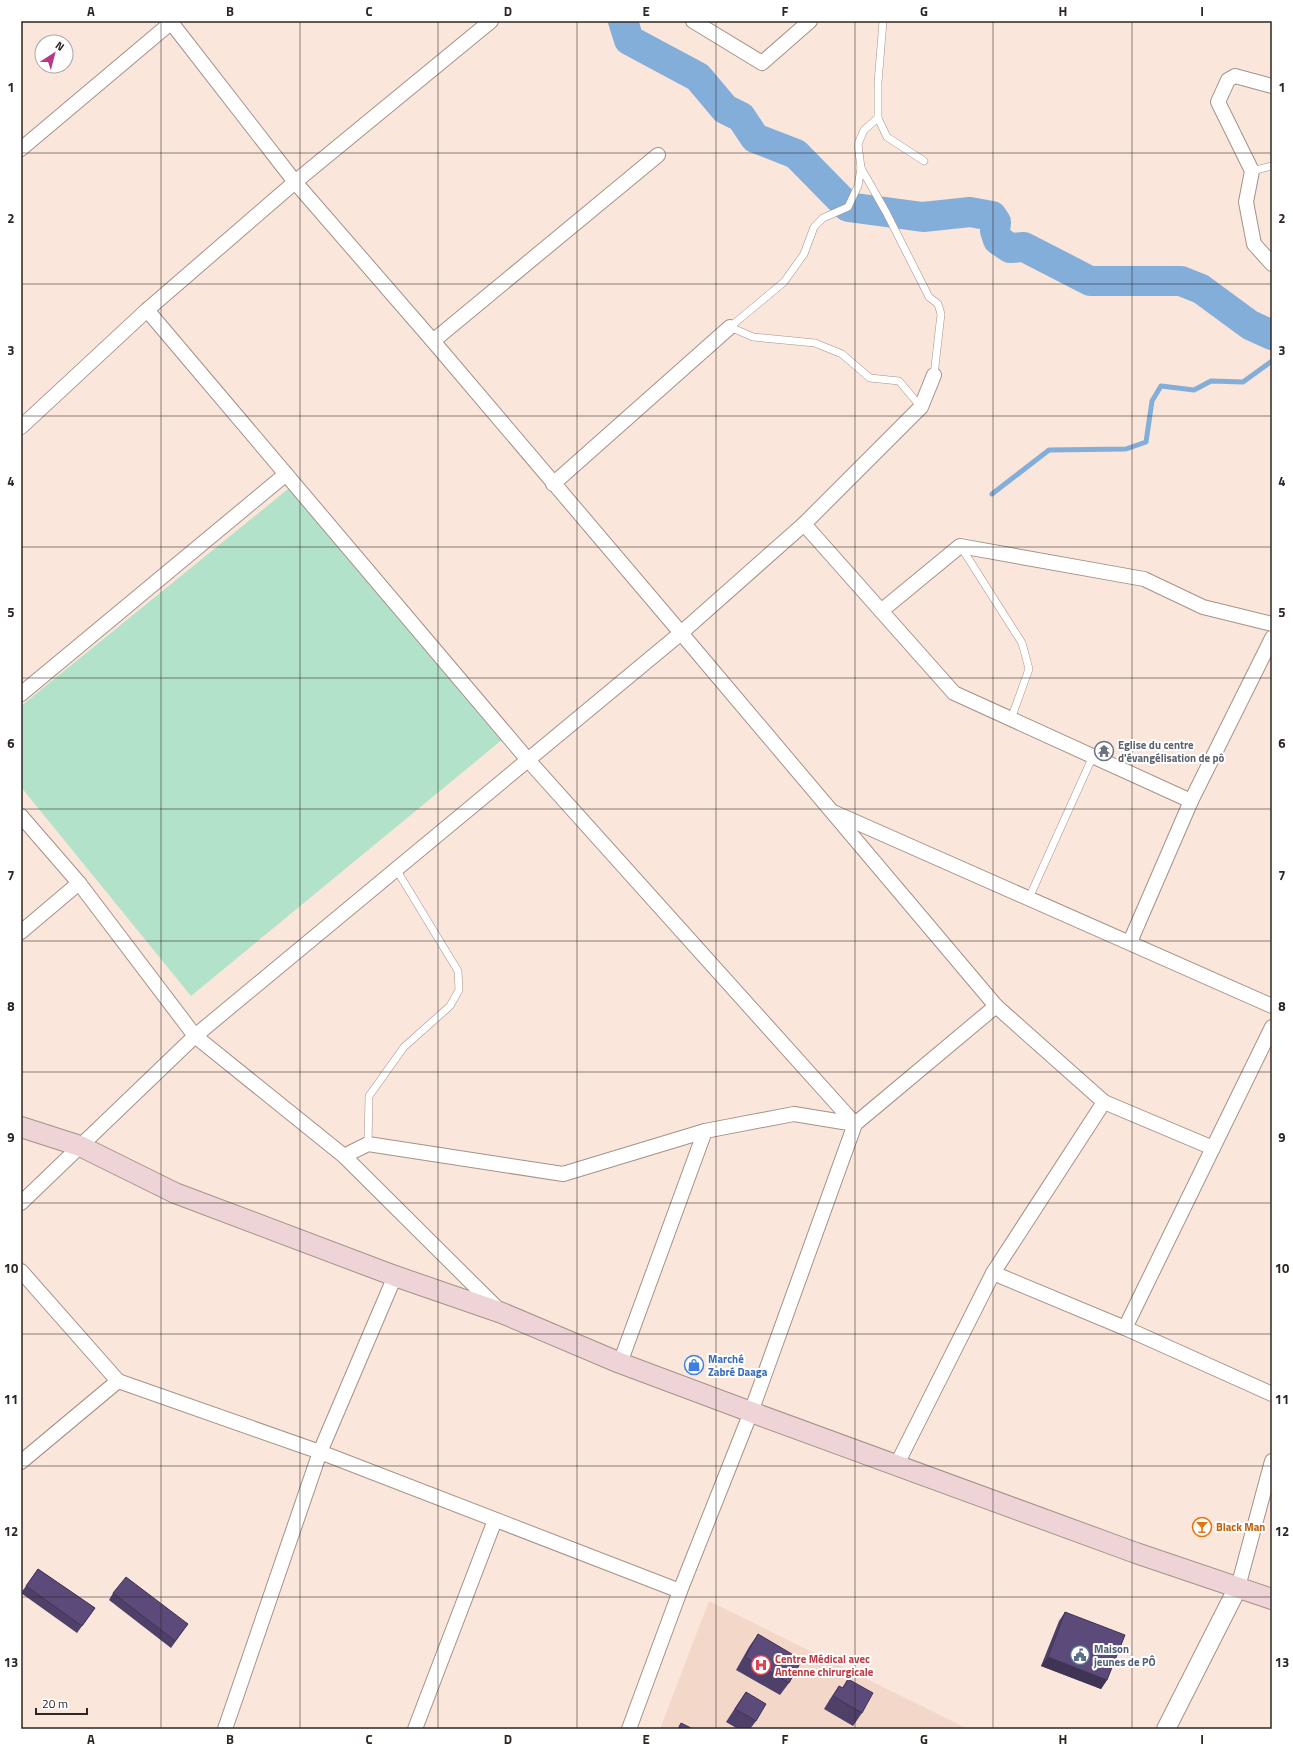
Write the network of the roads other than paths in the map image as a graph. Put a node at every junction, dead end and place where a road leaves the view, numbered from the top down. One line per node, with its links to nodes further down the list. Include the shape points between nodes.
1 (171, 21): 8 (street); 14 (street)
2 (491, 21): 14 (street)
3 (693, 21): 4 (street, via 762,63)
4 (810, 21)
5 (882, 21): 7 (lane)
6 (1272, 86): 13 (street, via 1235,76 1228,80 1218,102)
7 (878, 118): 10 (lane, via 887,137); 12 (lane, via 864,130 858,144)
8 (21, 149)
9 (658, 155): 18 (street)
10 (924, 161)
11 (1272, 166): 13 (lane)
12 (861, 168): 17 (lane, via 858,186 848,207 823,218 814,227 804,254 784,282); 19 (lane, via 929,297 938,304 941,314)
13 (1252, 171): 15 (street, via 1246,202 1254,244)
14 (295, 182): 16 (street); 18 (street)
15 (1272, 264)
16 (147, 310): 21 (street); 22 (street)
17 (730, 327): 20 (lane, via 754,337 815,343 842,354 870,378 899,381); 23 (street)
18 (433, 341): 23 (street)
19 (934, 375): 20 (street)
20 (922, 407): 24 (street)
21 (21, 427)
22 (286, 474): 30 (street); 33 (street)
23 (553, 484): 28 (street)
24 (804, 524): 26 (street); 28 (street)
25 (960, 546): 26 (street); 27 (street, via 1144,579 1202,607); 31 (lane, via 1022,643 1029,668)
26 (881, 611): 31 (street, via 954,693)
27 (1272, 624)
28 (681, 634): 33 (street); 35 (street)
29 (1272, 638): 34 (street)
30 (21, 694)
31 (1011, 719): 32 (street)
32 (1093, 756): 34 (street); 39 (lane)
33 (528, 760): 37 (street); 47 (street)
34 (1191, 801): 41 (street)
35 (831, 811): 39 (street); 42 (street)
36 (21, 816): 38 (street)
37 (396, 870): 45 (street); 50 (lane, via 458,971 459,990 450,1006 404,1047 369,1096)
38 (79, 883): 40 (street); 45 (street)
39 (1030, 898): 41 (street)
40 (21, 932)
41 (1130, 942): 43 (street)
42 (996, 1006): 46 (street); 47 (street)
43 (1272, 1006)
44 (1272, 1027): 52 (street)
45 (195, 1036): 51 (street); 53 (street)
46 (1104, 1102): 52 (street); 56 (street)
47 (855, 1124): 49 (street, via 794,1114); 63 (street)
48 (21, 1127): 51 (main road)
49 (705, 1131): 50 (street, via 563,1174); 60 (street)
50 (368, 1144): 53 (street)
51 (80, 1146): 54 (street); 57 (main road, via 175,1193)
52 (1213, 1148): 59 (street)
53 (344, 1156): 58 (street)
54 (21, 1203)
55 (21, 1271): 61 (street)
56 (993, 1273): 59 (street); 67 (street)
57 (395, 1276): 58 (main road); 64 (street)
58 (502, 1313): 60 (main road)
59 (1125, 1328): 62 (street)
60 (620, 1363): 63 (main road)
61 (118, 1381): 64 (street); 66 (street)
62 (1272, 1394)
63 (751, 1412): 67 (main road); 70 (street)
64 (320, 1452): 68 (street); 72 (street)
65 (1272, 1461): 69 (street)
66 (21, 1462)
67 (897, 1464): 69 (main road)
68 (494, 1520): 70 (street); 73 (street)
69 (1238, 1587): 71 (main road); 75 (street)
70 (680, 1591): 74 (street)
71 (1272, 1599)
72 (225, 1729)
73 (415, 1729)
74 (629, 1729)
75 (1166, 1729)

